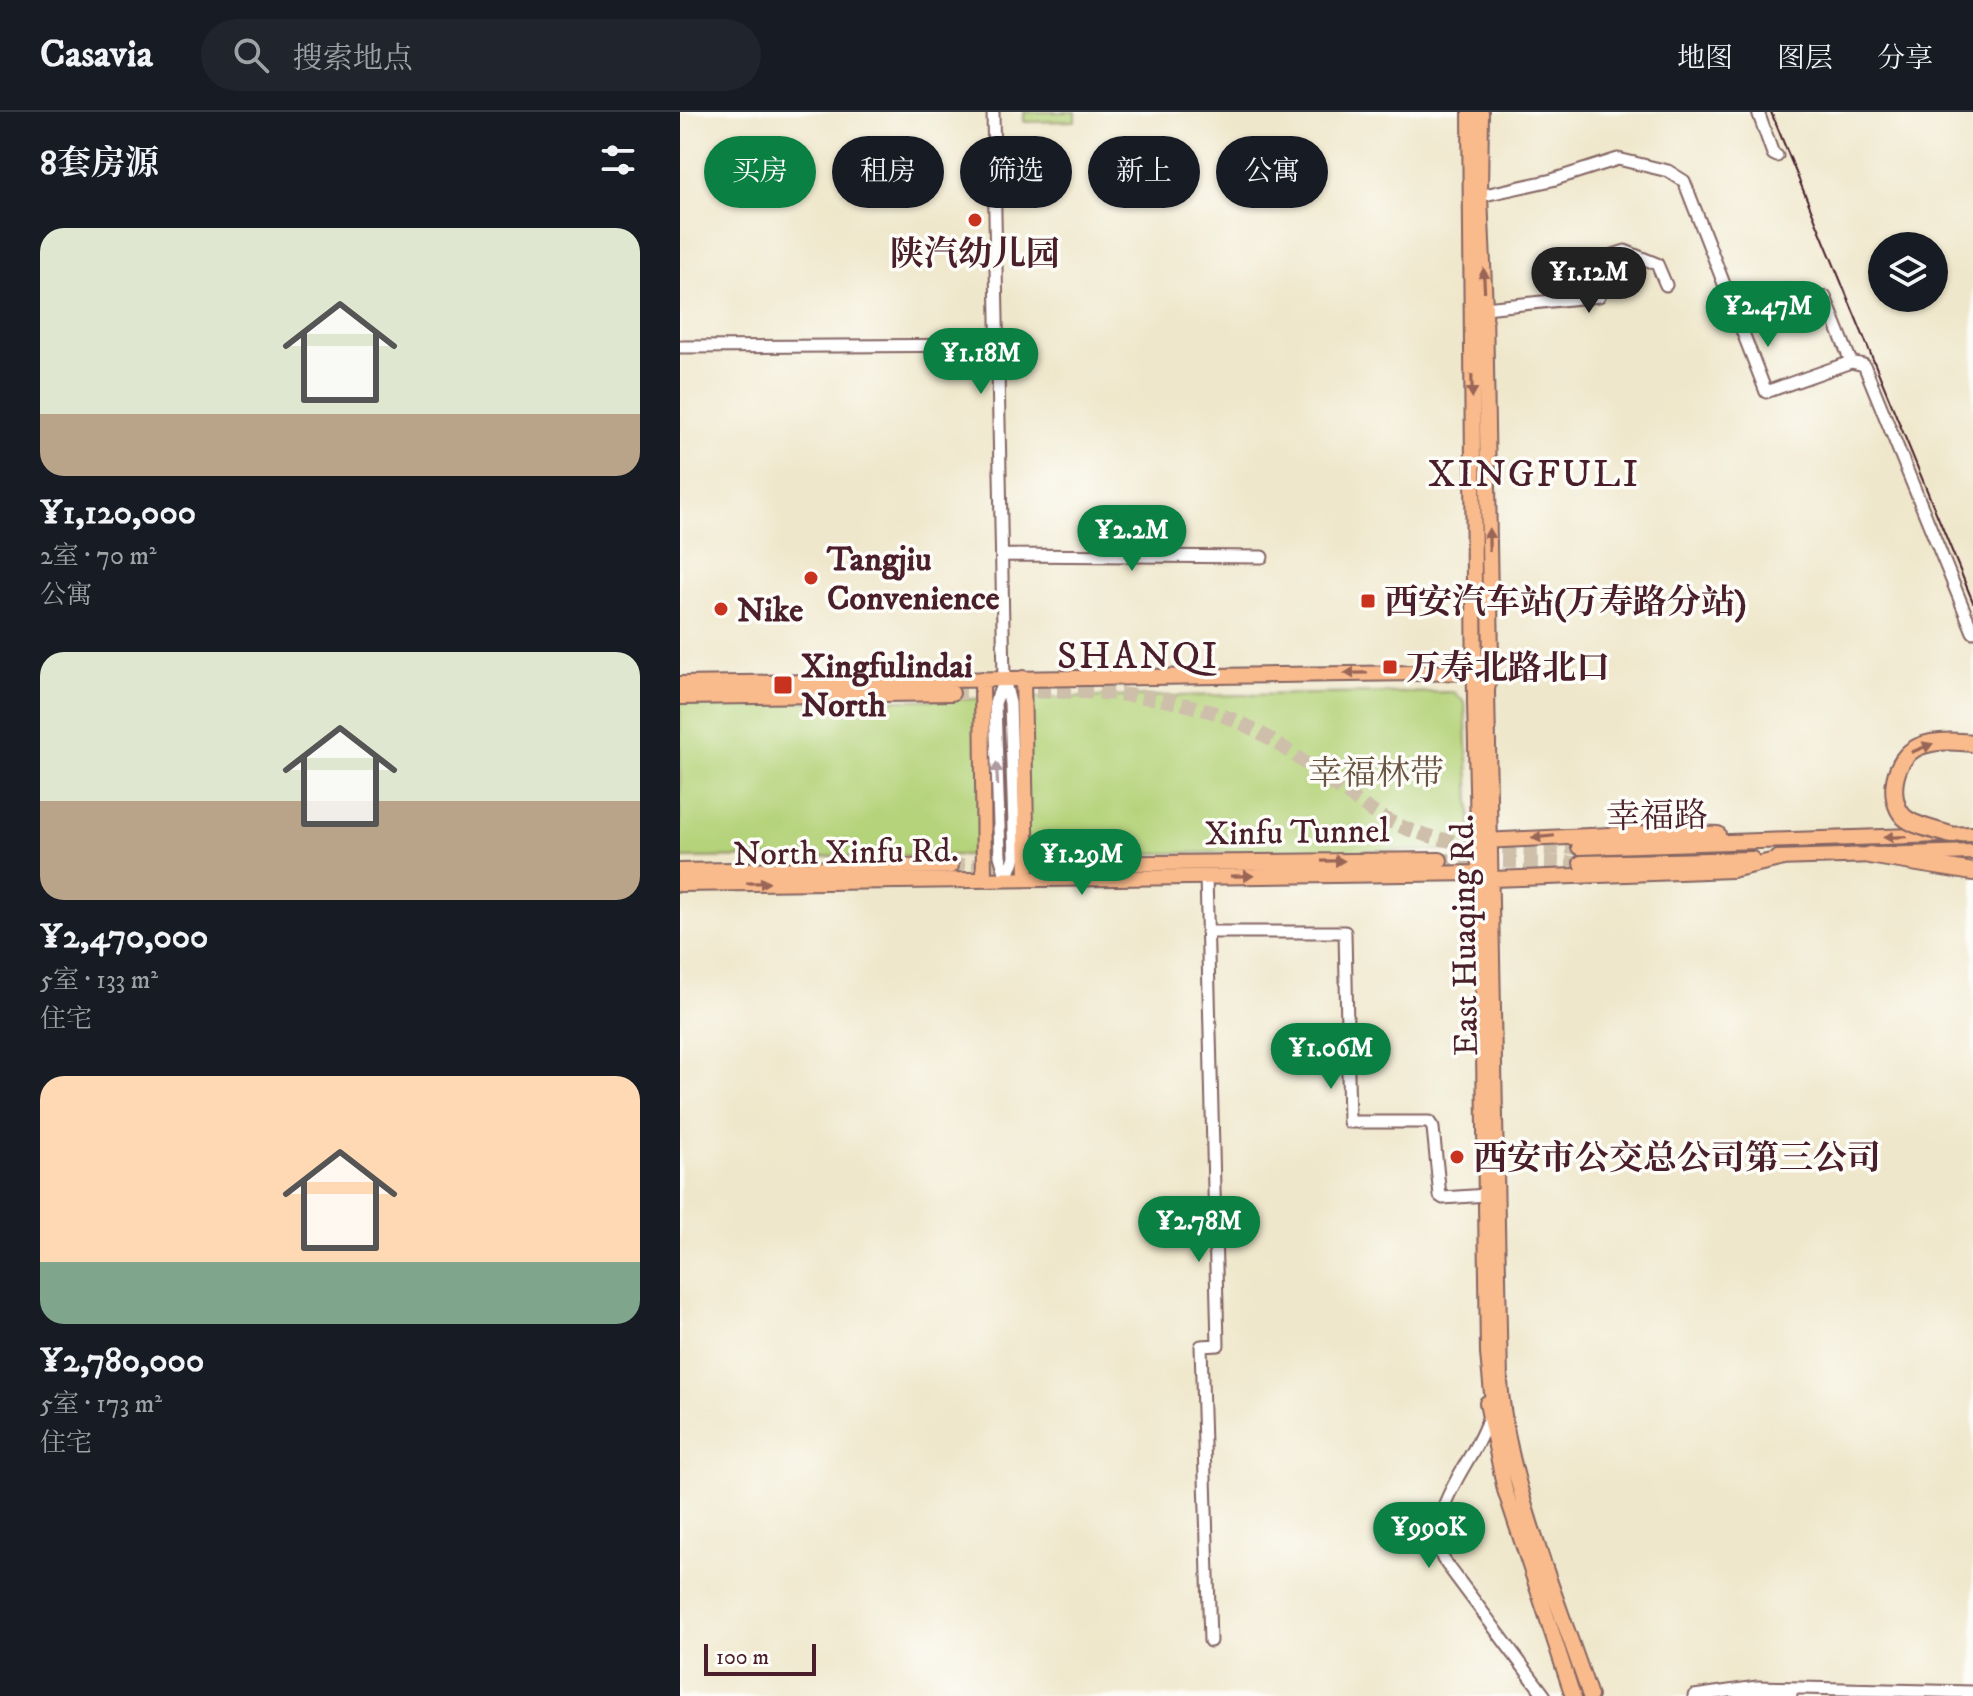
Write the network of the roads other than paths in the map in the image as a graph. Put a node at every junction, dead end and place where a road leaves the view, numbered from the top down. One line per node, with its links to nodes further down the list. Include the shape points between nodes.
1 (993, 112): 10 (street)
2 (1470, 112): 16 (main road, East Huaqing Rd., one-way to 16)
3 (1481, 112): 6 (main road, East Huaqing Rd.)
4 (1758, 112): 5 (street)
5 (1777, 156)
6 (1480, 196): 9 (main road, East Huaqing Rd., one-way to 6); 12 (street, via 1618,159 1668,171 1684,181 1766,392)
7 (1666, 285): 9 (street, via 1657,264 1625,251 1607,257 1599,296)
8 (1825, 297): 12 (street)
9 (1485, 308): 16 (main road, East Huaqing Rd., one-way to 9)
10 (997, 345): 11 (street); 13 (street)
11 (680, 347)
12 (1851, 362): 15 (street, via 1864,365)
13 (1003, 555): 14 (street); 19 (street)
14 (1262, 557)
15 (1973, 632)
16 (1483, 672): 17 (main road, one-way to 17); 27 (main road, East Huaqing Rd.)
17 (1023, 678): 19 (main road); 40 (main road)
18 (982, 679): 19 (main road); 20 (main road); 41 (main road)
19 (1004, 679): 42 (street, via 995,703 1000,856)
20 (680, 684)
21 (952, 693): 22 (main road)
22 (680, 697)
23 (1973, 743): 25 (highway, one-way to 23, bridge, via 1903,816 1894,797 1895,784 1908,754 1920,745)
24 (1973, 834): 25 (main road)
25 (1951, 835): 26 (main road, one-way to 26)
26 (1855, 838): 27 (main road, one-way to 27, via 1673,832); 28 (main road, 幸福路)
27 (1485, 841): 39 (main road, East Huaqing Rd.)
28 (1579, 847)
29 (1973, 852): 30 (main road)
30 (1869, 855): 34 (main road); 37 (highway)
31 (1440, 860): 33 (main road, Xinfu Tunnel, one-way to 31)
32 (1581, 863): 34 (main road, 幸福路)
33 (1059, 864)
34 (1734, 864): 39 (main road, North Xinfu Rd.)
35 (951, 866): 36 (main road)
36 (680, 871)
37 (1973, 872)
38 (1206, 876): 39 (main road, North Xinfu Rd., one-way to 39); 40 (main road, North Xinfu Rd.); 44 (street)
39 (1486, 876): 45 (main road, East Huaqing Rd.); 50 (main road, East Huaqing Rd., via 1501,1399 1512,1460)
40 (1027, 878): 42 (main road, North Xinfu Rd.)
41 (984, 879): 42 (main road, North Xinfu Rd.); 43 (main road, North Xinfu Rd., one-way to 41)
42 (1007, 879)
43 (680, 884)
44 (1207, 932): 45 (street, via 1345,932 1349,1122 1429,1122 1440,1196); 48 (street, via 1218,1345 1201,1346)
45 (1487, 1195): 46 (main road, East Huaqing Rd.)
46 (1488, 1315): 47 (main road, via 1484,1372); 50 (main road, East Huaqing Rd., via 1490,1380 1504,1461)
47 (1489, 1416): 51 (street, via 1445,1502 1439,1545 1449,1567); 52 (main road, via 1505,1490)
48 (1210, 1641)
49 (1973, 1692): 53 (street, via 1757,1687)
50 (1586, 1695)
51 (1545, 1696)
52 (1573, 1696)
53 (1694, 1696)
54 (1739, 1696): 55 (street)
55 (1835, 1696)

